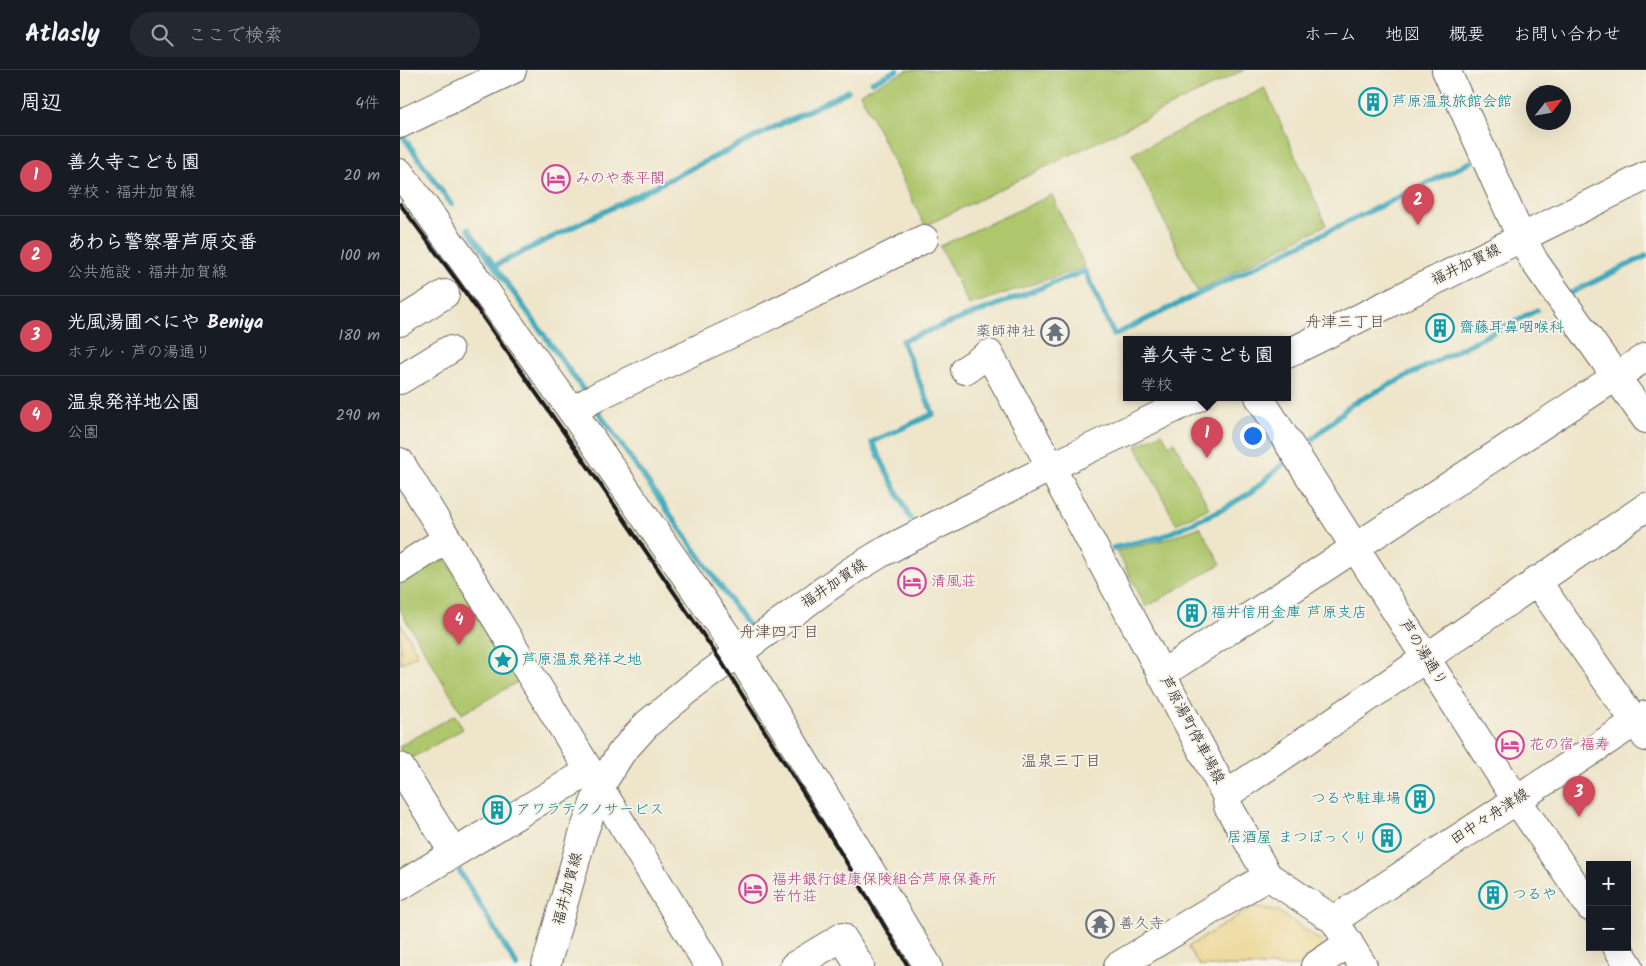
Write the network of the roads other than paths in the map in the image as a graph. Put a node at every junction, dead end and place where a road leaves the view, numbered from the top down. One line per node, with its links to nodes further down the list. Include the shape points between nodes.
1 (512, 70): 3 (street)
2 (1446, 70): 6 (street)
3 (405, 122)
4 (400, 173): 18 (street)
5 (1646, 176): 6 (street, 福井加賀線)
6 (1522, 237): 11 (street, 福井加賀線); 14 (street, via 1534,261)
7 (924, 239): 18 (street)
8 (445, 294): 9 (street)
9 (400, 322)
10 (449, 350): 15 (street)
11 (1291, 352)
12 (1646, 357): 14 (street)
13 (965, 370): 21 (street, 芦原湯町停車場線, via 989,354)
14 (1616, 377): 19 (street); 24 (street)
15 (400, 380)
16 (1190, 401): 21 (street, 福井加賀線)
17 (1262, 401): 24 (street, 芦の湯通り)
18 (586, 403): 27 (street)
19 (1646, 419)
20 (400, 462): 23 (street)
21 (1051, 467): 27 (street, 福井加賀線, via 883,552); 29 (street, 芦原湯町停車場線)
22 (1646, 507): 26 (street)
23 (447, 539): 25 (street); 32 (street)
24 (1356, 547): 28 (street, 芦の湯通り); 29 (street)
25 (400, 569)
26 (1536, 580): 28 (street); 30 (street)
27 (738, 652): 32 (street, 福井加賀線, via 647,724); 46 (street)
28 (1426, 658): 33 (street); 34 (street, 芦の湯通り)
29 (1162, 674): 33 (street, 芦原湯町停車場線)
30 (1643, 725): 34 (street, 田中々舟津線)
31 (400, 767): 35 (street)
32 (595, 779): 35 (street); 42 (street, 福井加賀線); 43 (street)
33 (1226, 795): 36 (street, 芦原湯町停車場線, via 1228,806)
34 (1516, 799): 38 (street, 芦の湯通り); 39 (street, 田中々舟津線)
35 (453, 852): 37 (street)
36 (1268, 876): 39 (street, 芦原湯町停車場線); 47 (street)
37 (400, 886)
38 (1589, 906)
39 (1334, 920): 41 (street, 芦原湯町停車場線)
40 (1620, 951): 49 (street)
41 (1356, 955): 48 (street)
42 (546, 966)
43 (710, 966)
44 (794, 966): 45 (street, via 842,937)
45 (860, 966)
46 (928, 966)
47 (1118, 966)
48 (1315, 966)
49 (1629, 966)

